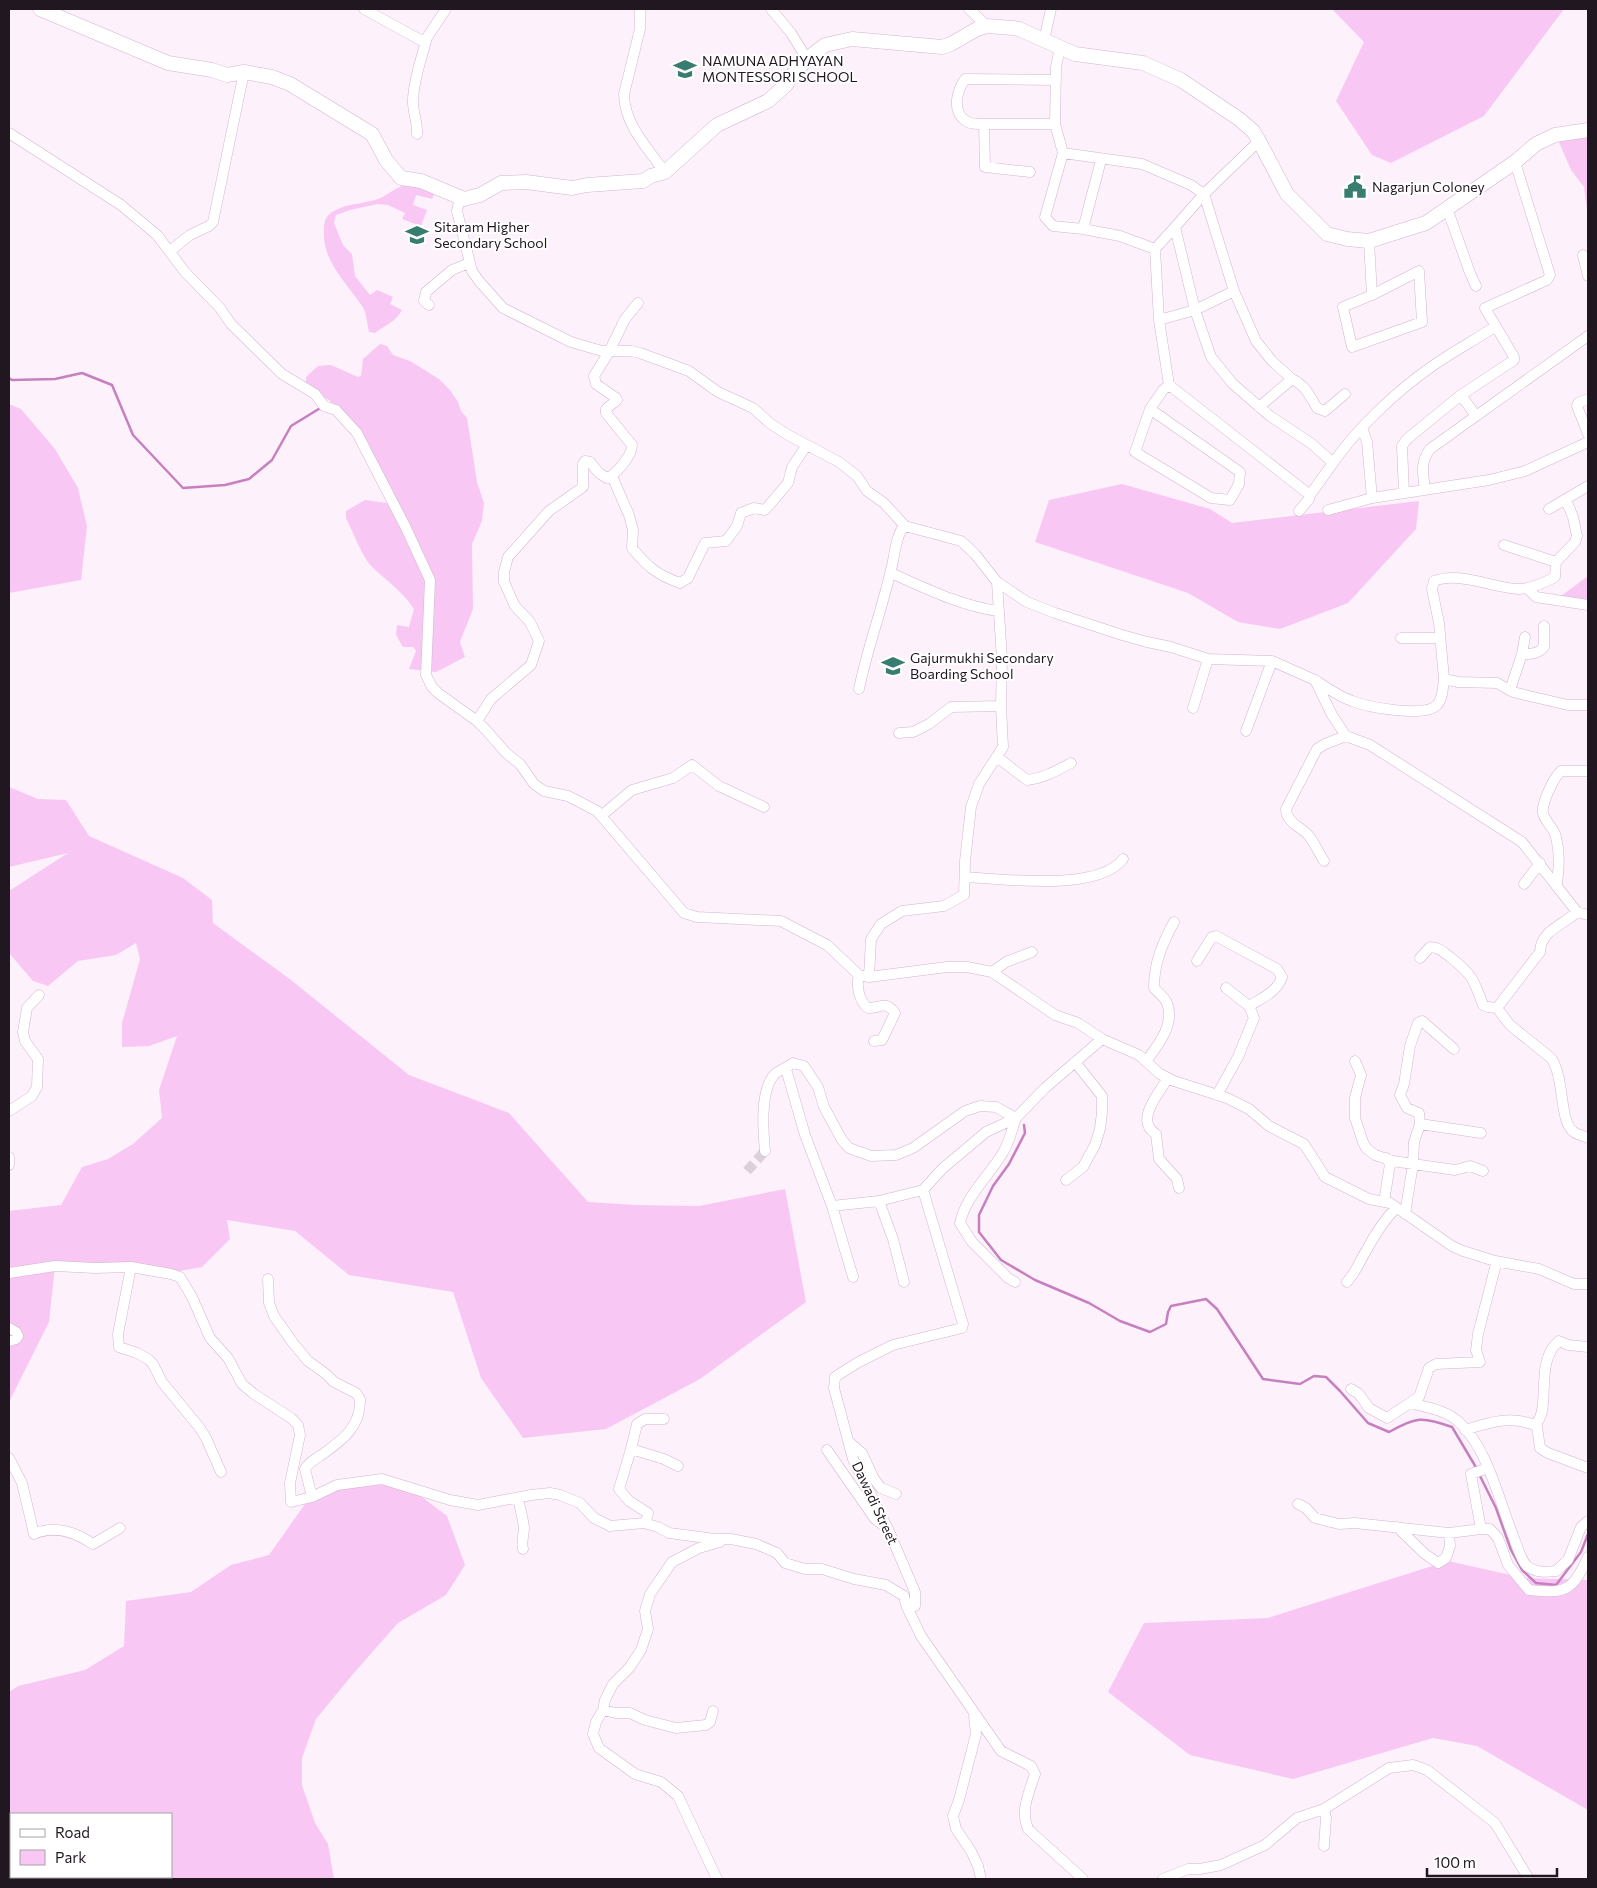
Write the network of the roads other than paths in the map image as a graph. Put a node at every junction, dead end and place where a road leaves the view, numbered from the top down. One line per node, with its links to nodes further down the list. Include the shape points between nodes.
1 (40, 9): 13 (main road, via 168,63 228,75)
2 (364, 9): 10 (street, via 420,41)
3 (446, 9): 10 (street)
4 (640, 9): 24 (street, via 640,29 624,102 630,123)
5 (771, 9): 12 (street, via 791,32)
6 (970, 9): 8 (street)
7 (1051, 9): 9 (street)
8 (987, 26): 9 (main road, via 1020,29); 12 (main road, via 942,47 852,39 825,45)
9 (1044, 40): 11 (main road)
10 (426, 41): 19 (street, via 413,99 418,126)
11 (1060, 47): 14 (street); 20 (main road, via 1076,54 1143,64 1166,72 1239,119)
12 (807, 59): 24 (main road, via 768,101 717,125)
13 (244, 72): 27 (main road, via 290,84 372,134 386,160 401,178 421,181); 33 (street, via 213,222 190,234)
14 (1056, 80): 15 (street, via 965,79 957,96 961,116 966,122); 16 (street)
15 (984, 124): 16 (street); 25 (street, via 985,167)
16 (1055, 124): 21 (street)
17 (1588, 130): 23 (main road, via 1555,135 1536,144)
18 (9, 132): 33 (street, via 121,205 157,235)
19 (416, 134)
20 (1259, 141): 26 (street); 31 (main road, via 1287,194 1327,234)
21 (1063, 154): 22 (street); 30 (street, via 1045,217 1053,226)
22 (1101, 160): 26 (street, via 1142,164); 30 (street)
23 (1516, 162): 28 (main road); 44 (street, via 1550,275 1547,280 1485,308)
24 (665, 172): 27 (main road, via 636,182 572,188 526,182 501,183 480,195)
25 (1030, 172)
26 (1204, 194): 29 (street); 38 (street)
27 (460, 197): 35 (street, via 457,211)
28 (1447, 208): 31 (main road, via 1426,223); 37 (street)
29 (1174, 227): 32 (street); 42 (street)
30 (1083, 229): 32 (street, via 1120,236)
31 (1369, 241): 39 (street)
32 (1155, 249): 43 (street)
33 (170, 251): 92 (street, via 231,324 282,374 315,394 324,406 336,410 357,433 430,580 426,675 438,694)
34 (1583, 255): 36 (street)
35 (469, 262): 41 (street, via 448,273 426,292 424,301); 46 (street, via 479,281 503,308 571,342)
36 (1588, 276)
37 (1476, 286)
38 (1234, 291): 42 (street); 47 (street, via 1256,341)
39 (1372, 295): 39 (street, via 1344,307 1352,347 1422,322 1419,271)
40 (638, 303): 46 (street, via 624,319)
41 (429, 305)
42 (1195, 310): 43 (street); 52 (street, via 1212,358 1233,384)
43 (1158, 320): 48 (street)
44 (1496, 326): 50 (street, via 1514,360); 55 (street, via 1431,367 1393,397)
45 (1588, 336): 54 (street)
46 (610, 352): 58 (street, via 631,351 683,368 718,392 753,408 771,424); 60 (street, via 594,380 616,398 606,413 632,447)
47 (1292, 379): 49 (street, via 1300,383 1317,408 1325,411); 52 (street)
48 (1169, 385): 53 (street); 64 (street)
49 (1345, 394)
50 (1461, 396): 54 (street); 63 (street, via 1402,446)
51 (1588, 399): 56 (street, via 1578,402 1577,406)
52 (1259, 407): 59 (street)
53 (1150, 409): 53 (street, via 1240,472 1239,484 1230,500 1211,498 1135,452)
54 (1476, 416): 62 (street, via 1425,456 1422,470)
55 (1362, 428): 59 (street); 65 (street, via 1367,442)
56 (1588, 434)
57 (1588, 442): 62 (street, via 1525,471)
58 (806, 446): 60 (street, via 792,467 788,483 765,510 754,508 741,513 737,526 726,541 705,543 688,578 680,583 649,568 632,548 634,530); 70 (street, via 839,462)
59 (1333, 463): 64 (street)
60 (612, 476): 92 (street, via 607,478 585,461 583,487 549,511 508,557 504,582 515,606 530,622 539,641 531,665 491,699)
61 (1588, 486): 66 (street)
62 (1425, 489): 63 (street)
63 (1404, 493): 65 (street)
64 (1310, 495): 69 (street)
65 (1372, 498): 68 (street)
66 (1566, 500): 67 (street); 72 (street, via 1577,536)
67 (1549, 509)
68 (1328, 510)
69 (1299, 512)
70 (905, 526): 73 (street, via 898,538); 74 (street, via 962,541)
71 (1504, 545): 72 (street)
72 (1556, 562): 75 (street, via 1555,577)
73 (891, 573): 77 (street, via 983,609); 87 (street)
74 (997, 582): 77 (street); 83 (street, via 1027,602 1055,613)
75 (1527, 588): 76 (street, via 1536,597); 81 (street, via 1517,589 1476,580 1440,579 1434,582 1432,589)
76 (1588, 605)
77 (998, 611): 89 (street)
78 (1544, 626): 82 (street, via 1544,647 1534,654)
79 (1525, 637): 82 (street)
80 (1401, 638): 81 (street)
81 (1440, 638): 85 (street)
82 (1522, 654): 88 (street)
83 (1208, 659): 84 (street); 91 (street)
84 (1272, 661): 86 (street); 93 (street)
85 (1444, 679): 86 (street, via 1439,702 1424,711 1369,706 1333,692); 88 (street, via 1497,683)
86 (1315, 680): 95 (street)
87 (859, 689)
88 (1510, 690): 90 (street, via 1568,705)
89 (1001, 706): 94 (street, via 951,706 929,724 913,732); 96 (street, via 1003,747)
90 (1588, 706)
91 (1193, 708)
92 (477, 721): 100 (street, via 506,754 520,764 534,784 544,791 568,796)
93 (1246, 731)
94 (900, 733)
95 (1346, 736): 102 (street, via 1317,749 1286,809 1296,826 1308,834); 103 (street, via 1370,745 1522,842)
96 (997, 756): 97 (street, via 1027,780 1057,771); 104 (street, via 979,784 971,807)
97 (1071, 762)
98 (1588, 771): 106 (street, via 1561,770 1555,776 1542,811 1554,830 1558,845 1560,861)
99 (764, 807): 100 (street, via 719,786 692,765 673,778 632,790)
100 (601, 816): 114 (street, via 684,913 697,918 781,921 827,945)
101 (1123, 859): 104 (street, via 1088,879 1053,882)
102 (1324, 861)
103 (1540, 864): 105 (street); 106 (street)
104 (965, 877): 114 (street, via 964,896 944,906 902,911 881,924 871,940)
105 (1524, 884)
106 (1556, 884): 107 (street)
107 (1577, 912): 108 (street); 118 (street, via 1540,941 1540,952)
108 (1588, 915)
109 (1174, 922): 122 (street, via 1163,941 1154,974 1154,988 1167,1002 1169,1023)
110 (1032, 952): 113 (street, via 1006,962)
111 (1420, 958): 118 (street, via 1430,946 1442,950 1471,976 1483,1005)
112 (1197, 961): 117 (street, via 1212,937 1216,936 1277,969 1282,977 1279,985)
113 (992, 972): 114 (street, via 947,967); 119 (street, via 1055,1015 1078,1023)
114 (864, 976): 120 (street, via 857,981 862,1003 868,1008 884,1005 895,1013 886,1035 882,1040)
115 (1226, 988): 117 (street)
116 (39, 995): 128 (street, via 27,1008 23,1032 38,1059 36,1091)
117 (1249, 1006): 127 (street, via 1254,1018 1252,1024)
118 (1497, 1008): 132 (street, via 1510,1025 1555,1064 1560,1077 1565,1118 1573,1132)
119 (1102, 1039): 122 (street); 124 (street)
120 (874, 1041)
121 (1454, 1048): 130 (street, via 1422,1021 1418,1023 1400,1094 1407,1108 1419,1113)
122 (1146, 1060): 126 (street)
123 (1355, 1061): 135 (street, via 1362,1075 1355,1098 1355,1118 1366,1148)
124 (1075, 1062): 129 (street); 139 (street, via 1102,1096 1102,1112 1095,1145 1082,1166)
125 (786, 1069): 129 (street, via 793,1063 804,1066 842,1140 849,1148 871,1156 896,1156 913,1148 965,1110 980,1106 996,1107); 133 (street, via 772,1077 768,1086 763,1114); 144 (street, via 804,1135)
126 (1168, 1078): 127 (street); 140 (street, via 1154,1098 1147,1122 1156,1134 1159,1159 1177,1180)
127 (1217, 1095): 143 (street, via 1249,1109 1269,1126 1304,1144 1325,1177 1362,1196)
128 (9, 1111)
129 (1016, 1118): 141 (street, via 986,1132); 152 (street, via 1003,1153 981,1182 960,1223 972,1242)
130 (1420, 1124): 131 (street); 136 (street, via 1414,1142)
131 (1481, 1133)
132 (1588, 1138)
133 (765, 1150)
134 (9, 1157): 137 (street)
135 (1386, 1158): 136 (street); 143 (street, via 1390,1164)
136 (1414, 1164): 138 (street, via 1454,1170 1470,1166); 145 (street)
137 (9, 1165)
138 (1482, 1171)
139 (1066, 1180)
140 (1179, 1188)
141 (923, 1190): 142 (street); 163 (street, Dawadi Street, via 962,1328 894,1345 834,1377)
142 (880, 1201): 144 (street); 151 (street)
143 (1384, 1202): 145 (street)
144 (832, 1206): 149 (street)
145 (1400, 1211): 146 (street, via 1452,1246); 153 (street, via 1388,1216)
146 (1496, 1261): 154 (street, via 1539,1269 1574,1284); 159 (street, via 1478,1334 1476,1350 1480,1362 1436,1364 1429,1368 1419,1397)
147 (131, 1267): 148 (street, via 55,1266); 170 (street, via 118,1347 137,1353 153,1364 162,1382 206,1438); 172 (street, via 180,1277 210,1338 228,1358 242,1384 298,1425 300,1435 290,1482 292,1502)
148 (9, 1274)
149 (853, 1277)
150 (268, 1280): 172 (street, via 269,1304 293,1343 308,1361 360,1399 358,1414 348,1435 305,1469)
151 (904, 1282)
152 (1015, 1282)
153 (1347, 1282)
154 (1588, 1284)
155 (9, 1328): 156 (street, via 18,1336)
156 (9, 1341)
157 (1588, 1347): 161 (street, via 1559,1342 1554,1345 1543,1377 1542,1414)
158 (1350, 1389): 159 (street, via 1359,1394 1369,1408 1387,1418)
159 (1411, 1403): 162 (street, via 1441,1410)
160 (664, 1419): 164 (street, via 645,1419 637,1424)
161 (1534, 1425): 162 (street, via 1510,1420 1488,1422); 169 (street, via 1537,1426 1540,1448)
162 (1465, 1430): 168 (street)
163 (849, 1442): 171 (street, via 862,1453 881,1488); 179 (street, Dawadi Street, via 853,1459)
164 (630, 1449): 167 (street); 175 (street, via 619,1489 629,1501 648,1513)
165 (827, 1450): 179 (street, via 874,1519)
166 (9, 1458): 178 (street, via 22,1483 34,1534 42,1530 71,1532 93,1544)
167 (678, 1466)
168 (1488, 1468): 176 (street, via 1519,1552 1526,1565 1539,1572 1556,1571 1568,1560 1580,1527); 180 (street, via 1471,1474)
169 (1588, 1468)
170 (221, 1472)
171 (896, 1494)
172 (312, 1496): 173 (street, via 338,1485 382,1478 450,1500 478,1505)
173 (518, 1498): 182 (street, via 550,1493 580,1503 594,1518 610,1526 644,1523 669,1533); 183 (street, via 524,1530)
174 (1298, 1504): 177 (street, via 1315,1518 1338,1524)
175 (647, 1518)
176 (1588, 1521)
177 (1396, 1526): 181 (street); 181 (street, via 1438,1563 1446,1558 1450,1546)
178 (120, 1528)
179 (888, 1529): 185 (street, Dawadi Street, via 915,1592 916,1606)
180 (1481, 1529): 181 (street); 184 (street, via 1490,1529 1498,1538 1508,1565 1529,1590 1563,1591 1574,1584)
181 (1449, 1533)
182 (731, 1539): 185 (street, via 777,1553 784,1563 886,1585 904,1596); 186 (street, via 699,1548 672,1562 650,1594 645,1611 648,1629 640,1650 630,1667 613,1684)
183 (523, 1549)
184 (1588, 1557)
185 (906, 1605): 188 (street, via 920,1636)
186 (603, 1710): 187 (street, via 630,1713 676,1728 706,1725); 191 (street, via 593,1734 599,1748 635,1774 661,1782 678,1796)
187 (713, 1711)
188 (974, 1715): 192 (street, via 976,1734 953,1816 956,1829 975,1858); 193 (street, via 1001,1751 1032,1766 1035,1774 1024,1808 1028,1829)
189 (1324, 1809): 190 (street); 194 (street, via 1297,1818 1265,1845 1234,1860 1188,1869); 195 (street, via 1389,1768 1414,1765 1427,1770 1496,1823)
190 (1324, 1846)
191 (717, 1879)
192 (981, 1879)
193 (1083, 1879)
194 (1163, 1879)
195 (1529, 1879)

